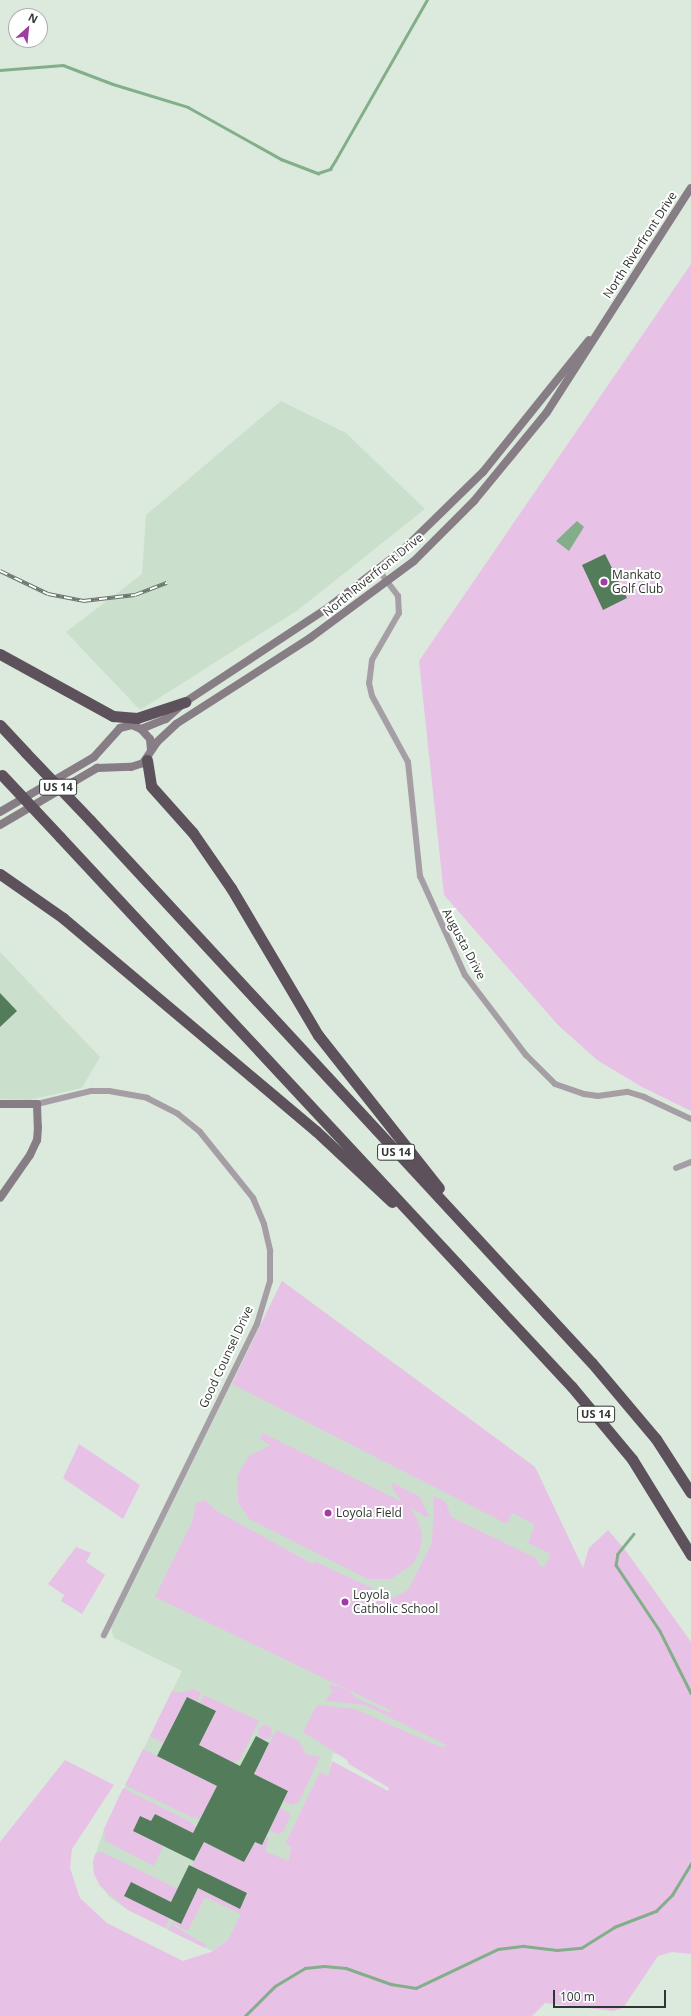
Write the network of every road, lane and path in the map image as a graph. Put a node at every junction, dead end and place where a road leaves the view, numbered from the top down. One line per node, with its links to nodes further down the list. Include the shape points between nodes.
1 (691, 188): 2 (main road, North Riverfront Drive)
2 (609, 314): 3 (main road, North Riverfront Drive, via 483,472 427,528); 4 (main road, North Riverfront Drive, via 548,412 516,453 435,541)
3 (377, 568): 4 (street); 6 (main road, North Riverfront Drive, via 323,610)
4 (387, 580): 9 (main road, North Riverfront Drive, via 316,634 176,724); 18 (street, Augusta Drive, via 398,596 399,613 372,660 368,678 372,696 408,762 420,876 465,975 526,1055 555,1084 584,1094 633,1094)
5 (0, 654): 7 (highway, via 109,714)
6 (185, 702): 7 (highway); 7 (main road, North Riverfront Drive, via 166,719)
7 (133, 724): 9 (main road, via 150,739); 11 (main road, North Riverfront Drive, via 118,730 94,757)
8 (0, 725): 22 (highway, US 14, bridge)
9 (149, 755): 12 (main road, via 132,767 97,768); 22 (highway, via 152,786 193,833 231,888 318,1035)
10 (1, 773): 23 (highway, US 14, bridge)
11 (0, 812)
12 (0, 824)
13 (0, 874): 15 (highway)
14 (0, 880): 15 (highway)
15 (21, 888): 23 (highway, via 63,918 316,1131)
16 (0, 1104): 17 (main road, Good Counsel Drive)
17 (37, 1104): 21 (main road, via 37,1140); 26 (street, Good Counsel Drive, via 91,1091 109,1091 147,1098 178,1114 200,1132 253,1198 264,1224 270,1251 270,1281 257,1324)
18 (691, 1119)
19 (691, 1162): 20 (street)
20 (676, 1168)
21 (0, 1198)
22 (478, 1240): 24 (highway, US 14, via 625,1400)
23 (482, 1288): 25 (highway, US 14, via 576,1392 632,1459)
24 (691, 1493)
25 (691, 1555)
26 (104, 1635)

